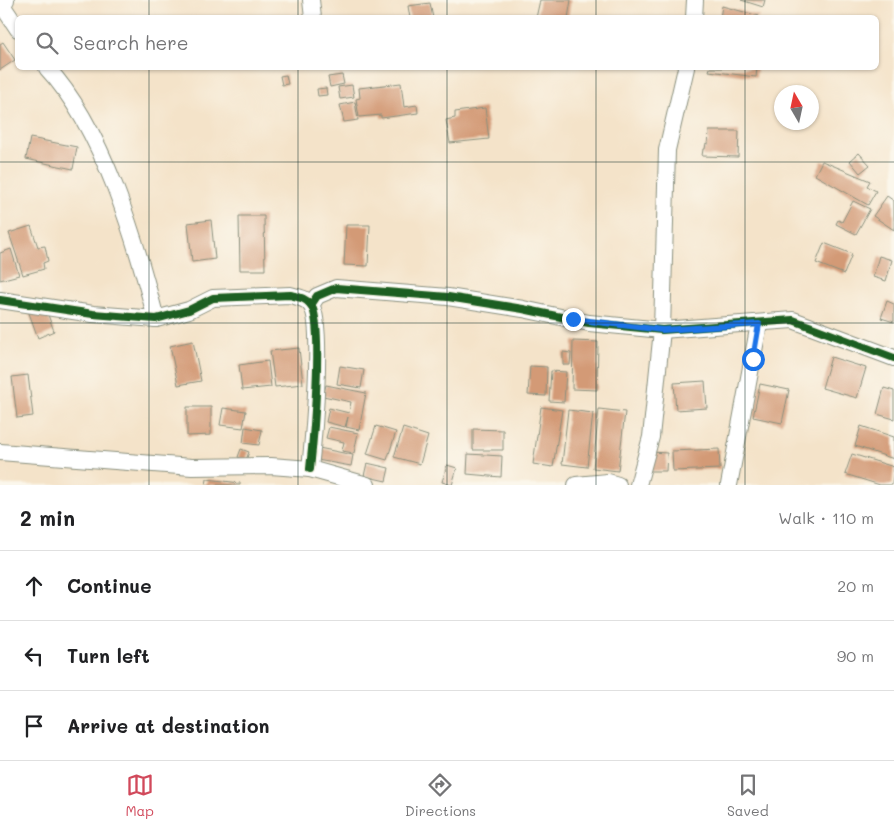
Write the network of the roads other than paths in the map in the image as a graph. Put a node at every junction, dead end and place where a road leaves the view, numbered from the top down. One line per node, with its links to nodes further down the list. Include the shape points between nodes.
1 (6, 0): 6 (street, via 2,5)
2 (312, 0): 4 (street)
3 (695, 0): 5 (street)
4 (313, 15)
5 (694, 15)
6 (9, 23)
7 (48, 70): 11 (street, via 84,122 108,172 137,247)
8 (686, 70): 13 (street, via 667,150)
9 (0, 300): 11 (street, via 92,314)
10 (311, 305): 11 (street, via 302,297 290,295 213,298 189,310); 13 (street, via 317,296 336,288 448,297 589,323); 16 (street, via 317,392)
11 (156, 319)
12 (759, 324): 13 (street); 14 (street, via 793,320); 21 (street)
13 (662, 330): 20 (street, via 651,437)
14 (894, 358)
15 (0, 452): 16 (street, via 192,467)
16 (310, 469): 17 (street)
17 (367, 485)
18 (576, 485): 19 (street, via 608,482)
19 (618, 485)
20 (638, 485)
21 (730, 485)

